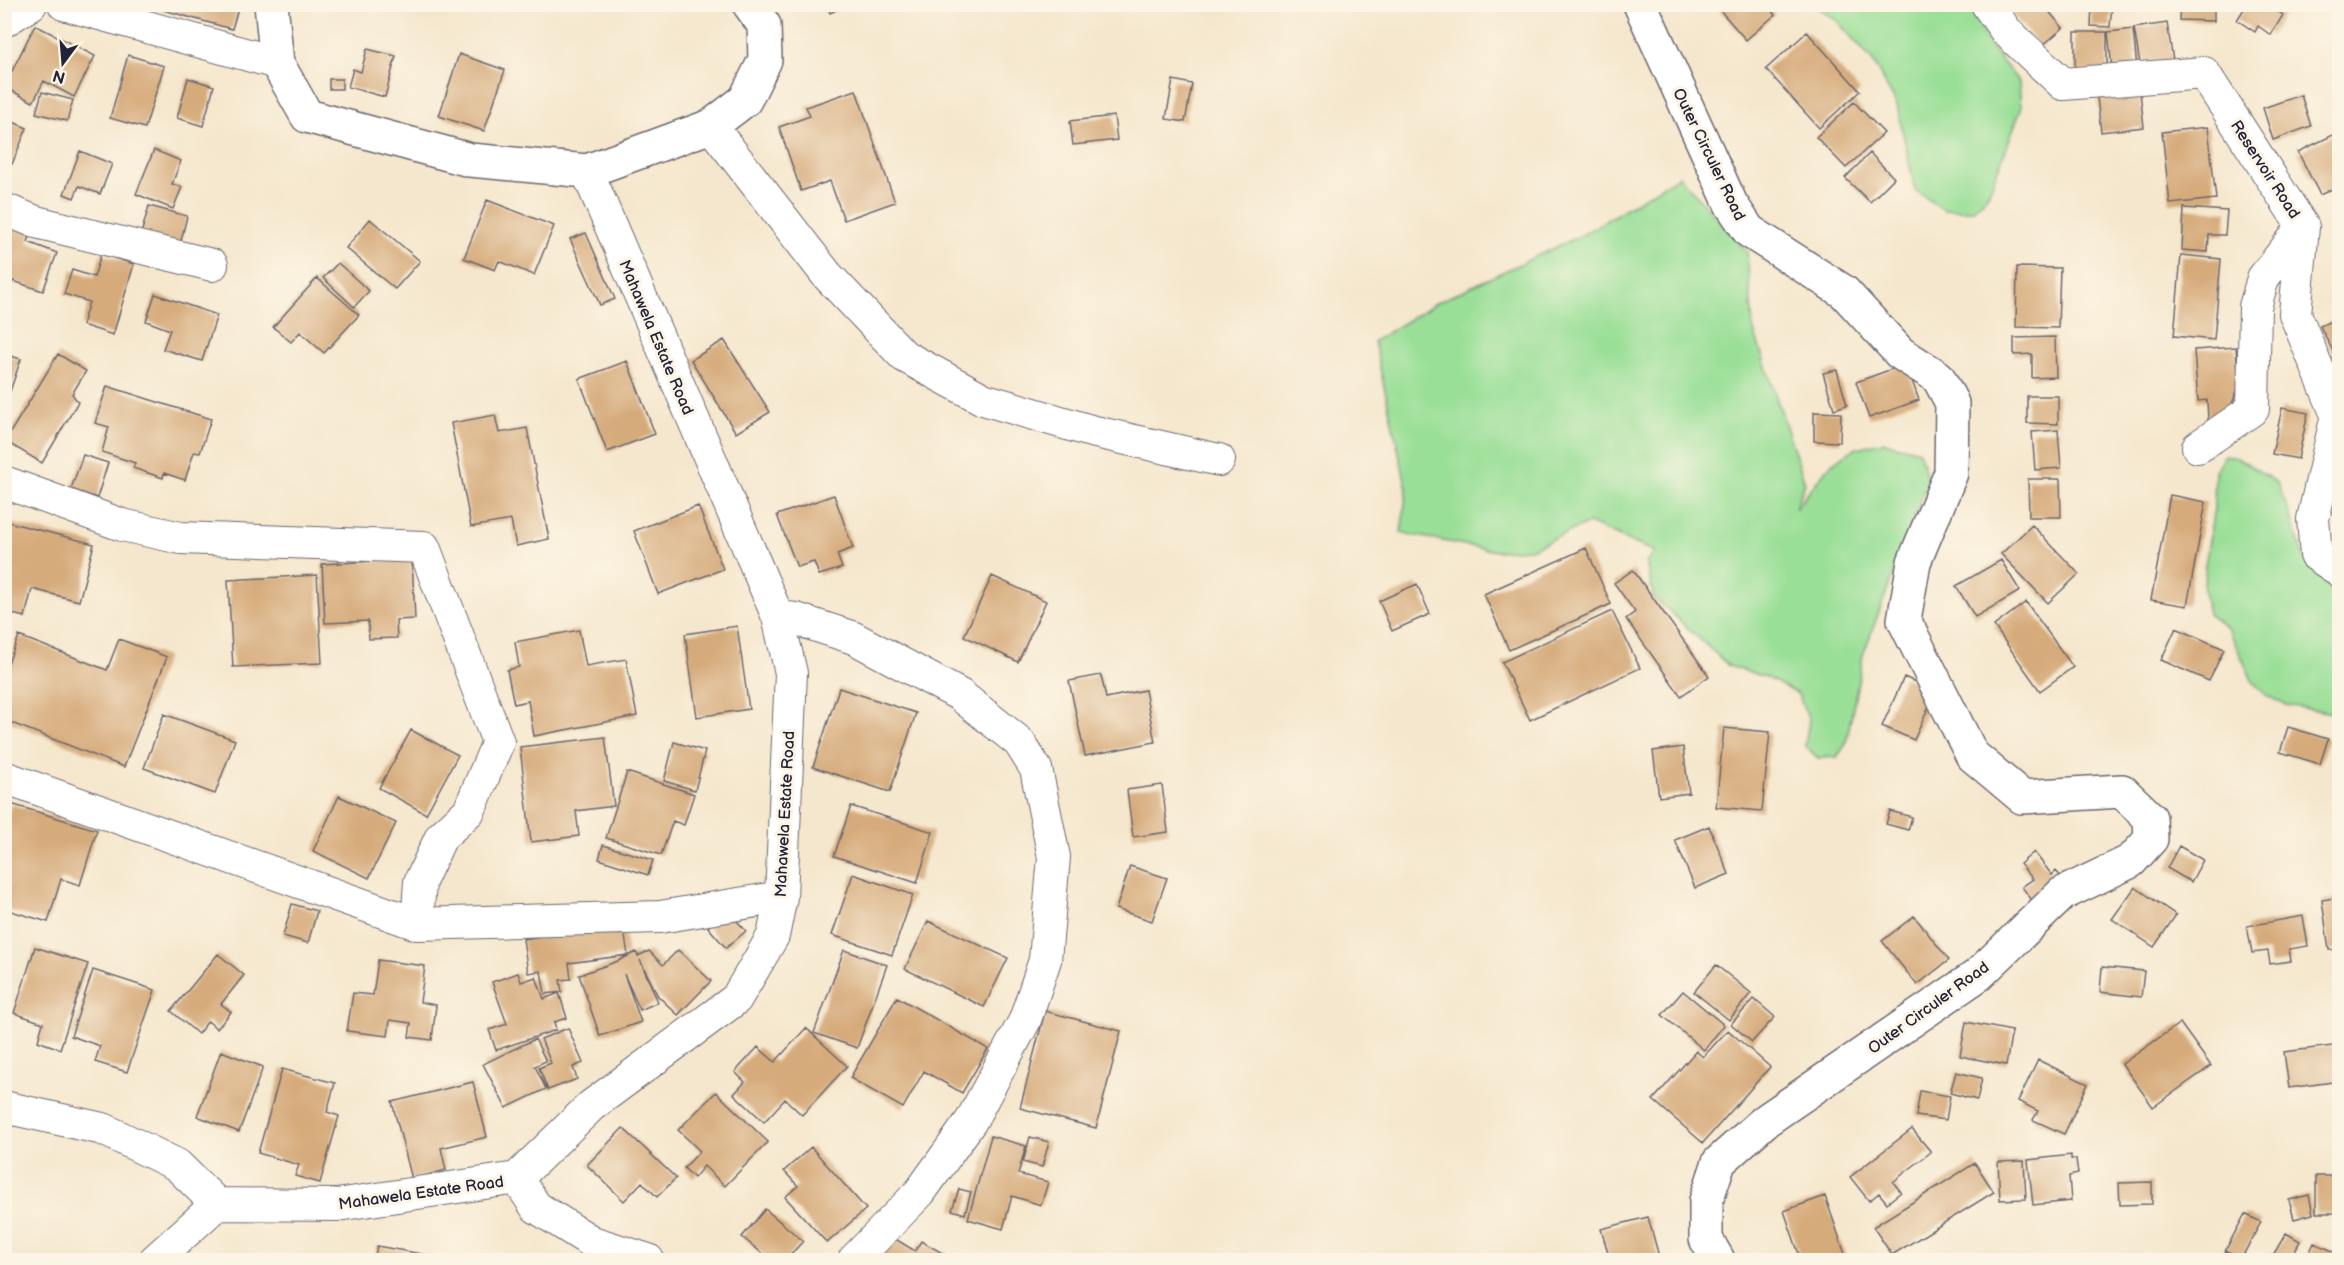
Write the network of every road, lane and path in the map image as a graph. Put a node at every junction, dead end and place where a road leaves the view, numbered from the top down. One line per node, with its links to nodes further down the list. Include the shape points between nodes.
1 (31, 4): 7 (street)
2 (64, 4): 8 (street)
3 (271, 4): 8 (street)
4 (749, 4): 9 (street, via 764,25 765,60 746,100)
5 (1640, 4): 28 (street, Outer Circuler Road, via 1731,204 1749,231 1844,291 1900,353 1938,377 1952,403 1951,473 1914,562 1904,620 1972,755 2022,797 2122,791 2151,818 2151,839 2132,861 2062,894 1978,975 1765,1121 1719,1162 1706,1201 1706,1239)
6 (1987, 4): 12 (street, Reservoir Road, via 2006,31 2063,84 2204,73)
7 (4, 21)
8 (277, 63): 10 (street, via 307,116 470,160)
9 (711, 126): 10 (street); 15 (street, via 827,275 904,356 982,399 1091,431)
10 (587, 171): 18 (street, Mahawela Estate Road)
11 (4, 208): 13 (street, via 36,222)
12 (2303, 227): 14 (street, via 2260,287 2255,307 2253,409); 17 (street, Reservoir Road, via 2295,314 2337,415 2313,519 2316,555)
13 (212, 265)
14 (2198, 447)
15 (1219, 460)
16 (4, 482): 21 (street, via 122,525 181,538 423,547 498,742 469,811 441,837 420,882)
17 (2340, 571)
18 (778, 617): 20 (street, Mahawela Estate Road, via 791,673); 27 (street, via 796,618 854,638 960,695 1019,742 1036,769 1054,857 1045,960 1025,1020 971,1121 920,1192)
19 (4, 777): 21 (street)
20 (782, 897): 21 (street, via 660,917); 23 (street, Mahawela Estate Road, via 773,936 736,999 591,1106)
21 (417, 924)
22 (4, 1107): 24 (street, via 103,1129 177,1166)
23 (517, 1178): 24 (street, Mahawela Estate Road, via 337,1205); 26 (street, via 536,1208 592,1242)
24 (217, 1204): 25 (street)
25 (155, 1260)
26 (648, 1260)
27 (854, 1260)
28 (1718, 1260)

